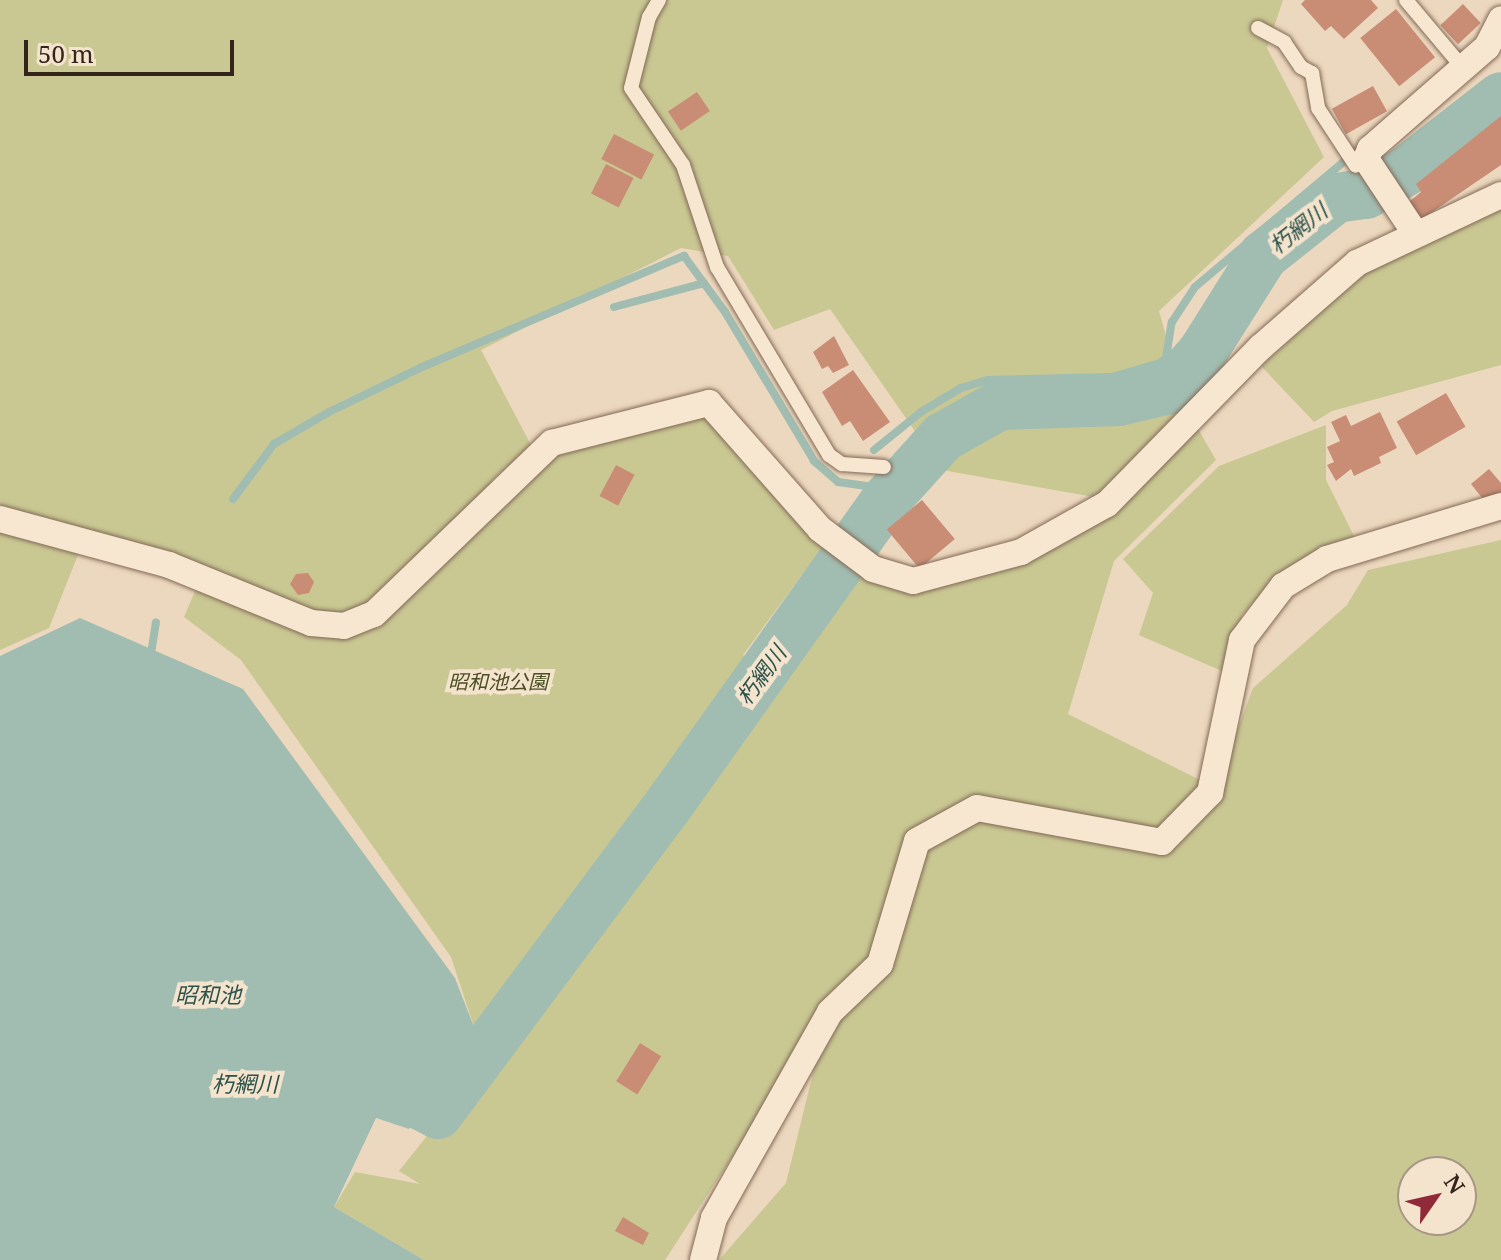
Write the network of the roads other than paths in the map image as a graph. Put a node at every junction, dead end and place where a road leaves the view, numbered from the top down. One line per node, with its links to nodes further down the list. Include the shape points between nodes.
1 (659, 0): 9 (lane, via 630,76 637,99 683,165 717,267 829,455 842,464)
2 (1406, 0): 5 (lane)
3 (1501, 19): 5 (street, via 1487,47)
4 (1258, 28): 6 (lane, via 1284,42 1301,67 1312,73 1318,108)
5 (1460, 64): 6 (street, via 1370,149)
6 (1364, 170): 8 (street)
7 (1501, 195): 8 (street)
8 (1415, 233): 11 (street, via 1357,263 1261,347 1107,504 1021,552 913,581 873,569 820,529 709,403 552,443 374,614 344,626 311,623 169,565)
9 (884, 467)
10 (1501, 506): 12 (street, via 1327,559 1283,586 1242,640 1210,793 1162,842 977,808 917,841 880,964 830,1012 714,1218)
11 (0, 519)
12 (703, 1260)

